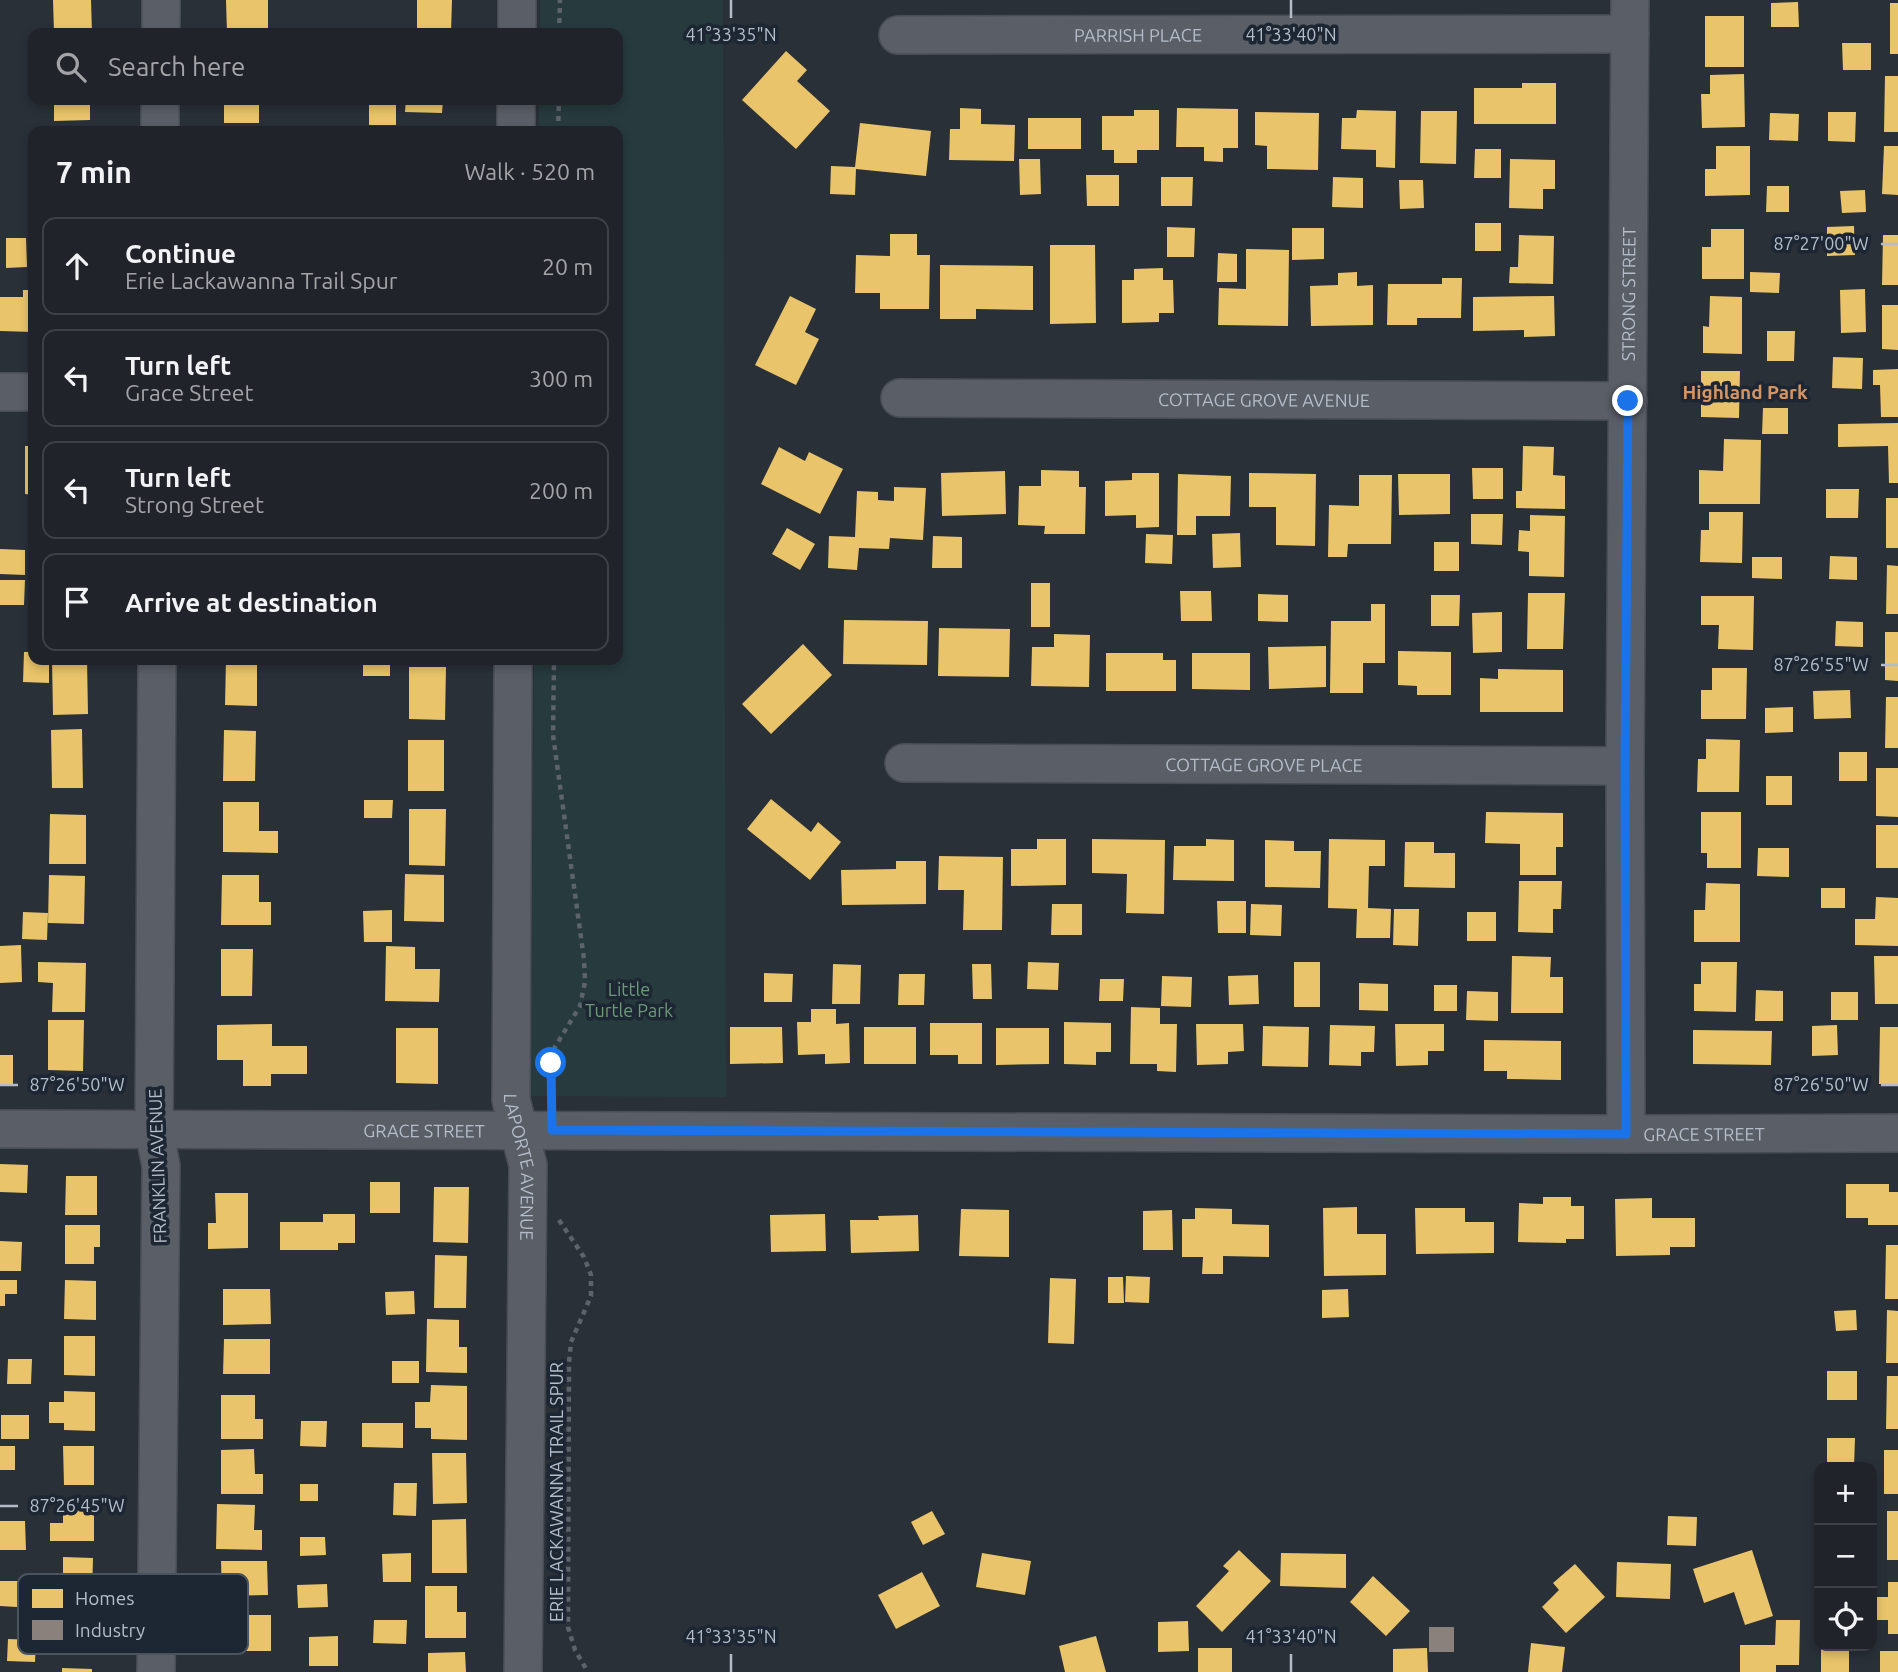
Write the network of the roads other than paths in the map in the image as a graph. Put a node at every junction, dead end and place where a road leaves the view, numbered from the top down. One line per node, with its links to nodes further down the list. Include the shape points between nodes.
1 (161, 0): 4 (street)
2 (517, 0): 5 (street)
3 (1630, 17): 6 (street, PARRISH PLACE); 14 (street, STRONG STREET)
4 (161, 28)
5 (517, 28)
6 (898, 35)
7 (160, 105): 9 (street)
8 (516, 105): 10 (street)
9 (160, 126)
10 (516, 126)
11 (0, 392): 12 (street)
12 (28, 392)
13 (900, 398): 14 (street, COTTAGE GROVE AVENUE)
14 (1628, 401): 18 (street, STRONG STREET)
15 (156, 665): 20 (street, FRANKLIN AVENUE)
16 (513, 665): 21 (street, LAPORTE AVENUE, via 511,1100)
17 (904, 763): 18 (street, COTTAGE GROVE PLACE)
18 (1625, 766): 23 (street, STRONG STREET)
19 (0, 1129): 20 (street, GRACE STREET)
20 (154, 1130): 21 (street, GRACE STREET); 24 (street, FRANKLIN AVENUE, via 160,1167)
21 (535, 1131): 23 (street, GRACE STREET); 27 (street, LAPORTE AVENUE, via 527,1165)
22 (1898, 1133): 23 (street, GRACE STREET)
23 (1626, 1134)
24 (157, 1574)
25 (156, 1654): 26 (street, FRANKLIN AVENUE)
26 (156, 1672)
27 (523, 1672)

